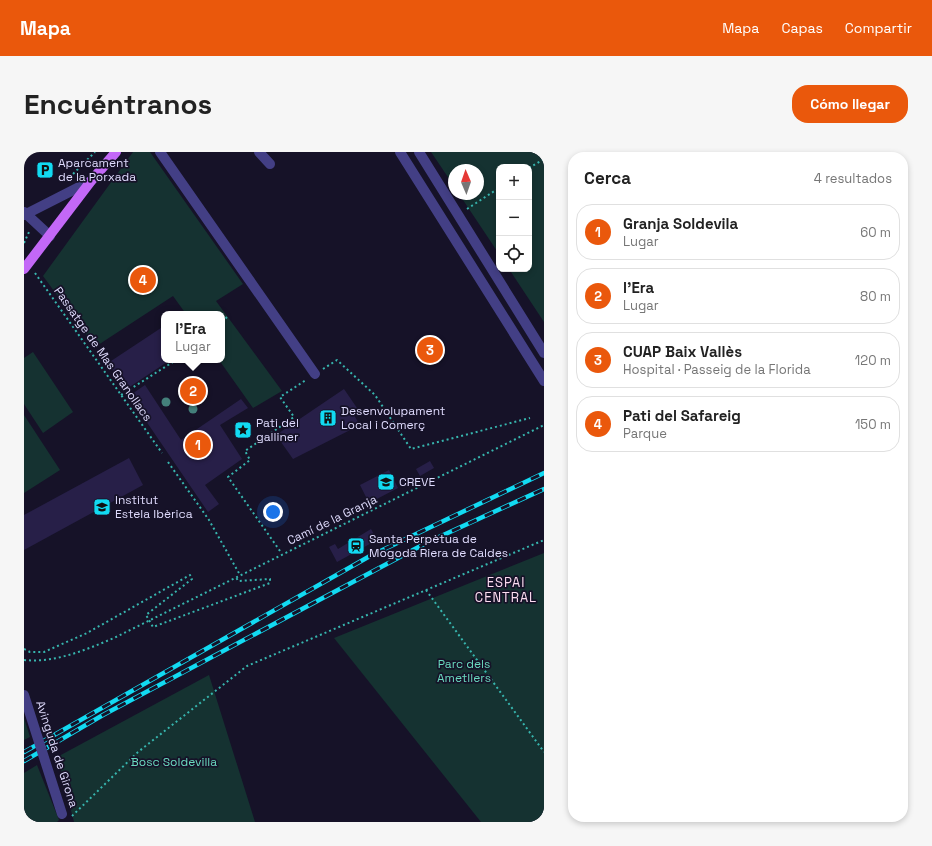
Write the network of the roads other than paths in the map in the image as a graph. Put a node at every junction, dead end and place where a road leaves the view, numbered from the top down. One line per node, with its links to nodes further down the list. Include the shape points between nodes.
1 (116, 152): 7 (main road)
2 (160, 152): 12 (street)
3 (259, 152): 6 (street)
4 (400, 152): 13 (street)
5 (419, 152): 11 (street)
6 (270, 164)
7 (91, 181): 8 (street); 9 (main road)
8 (24, 214): 9 (street)
9 (50, 236): 10 (main road)
10 (25, 267)
11 (544, 352)
12 (315, 374)
13 (544, 381)
14 (24, 695): 15 (street, Avinguda de Girona, bridge)
15 (66, 818)

